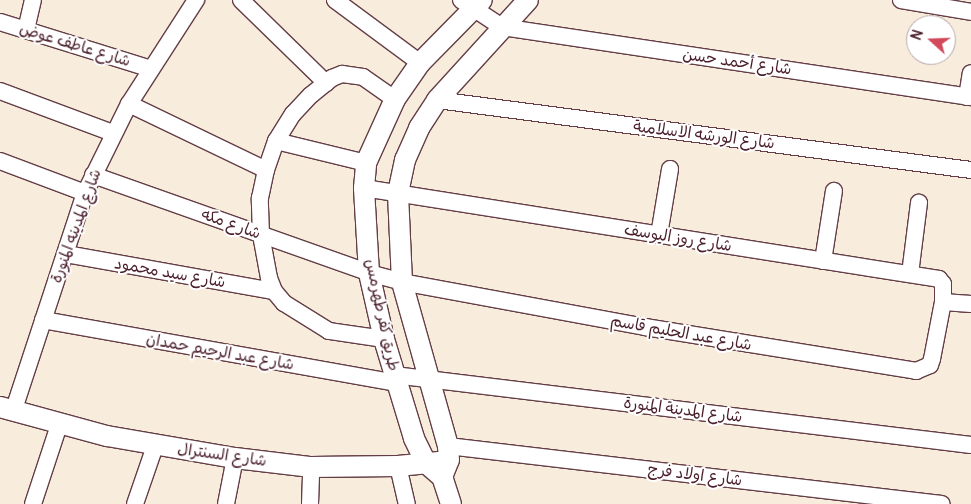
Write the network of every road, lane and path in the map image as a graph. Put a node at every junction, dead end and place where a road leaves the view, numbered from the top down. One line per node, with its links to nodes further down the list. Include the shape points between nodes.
1 (33, 0): 11 (street)
2 (196, 0): 13 (street, شارع المدينه المنورة)
3 (241, 0): 15 (street)
4 (335, 0): 12 (street)
5 (528, 0): 10 (street, طريق كفر طهرمس)
6 (901, 0): 8 (street)
7 (472, 3): 10 (street); 12 (street, طريق كفر طهرمس)
8 (971, 12)
9 (0, 22): 11 (street, شارع عاطف عوض)
10 (502, 27): 17 (street, شارع أحمد حسن); 19 (street, طريق كفر طهرمس)
11 (26, 30): 13 (street, شارع عاطف عوض)
12 (420, 63): 18 (street, طريق كفر طهرمس)
13 (151, 69): 20 (street, شارع المدينه المنورة)
14 (971, 73): 17 (street)
15 (326, 83): 18 (street, via 342,74 352,74 363,77); 22 (street, via 293,114)
16 (0, 91): 21 (street)
17 (969, 97)
18 (395, 99): 24 (street, طريق كفر طهرمس)
19 (437, 100): 27 (street, شارع الورشه الاسلامية); 32 (street, طريق كفر طهرمس, via 419,128 405,160)
20 (129, 104): 21 (street, شارع المدينه المنورة); 26 (street)
21 (113, 133): 28 (street, شارع المدينه المنورة)
22 (276, 141): 24 (street); 26 (street)
23 (0, 161): 31 (street)
24 (366, 163): 29 (street, طريق كفر طهرمس)
25 (670, 169): 35 (street)
26 (266, 170): 34 (street, via 260,198)
27 (971, 170)
28 (93, 175): 31 (street, شارع المدينه المنورة); 34 (street, شارع مكه)
29 (364, 188): 32 (street, شارع روز اليوسف); 38 (street, طريق كفر طهرمس)
30 (834, 191): 37 (street)
31 (85, 192): 36 (street, شارع المدينه المنورة)
32 (398, 193): 35 (street, شارع روز اليوسف); 40 (street, طريق كفر طهرمس)
33 (919, 203): 39 (street)
34 (261, 235): 38 (street, شارع مكه); 41 (street)
35 (659, 235): 37 (street, شارع روز اليوسف)
36 (66, 254): 41 (street, شارع سيد محمود); 44 (street, شارع المدينه المنورة)
37 (823, 261): 39 (street, شارع روز اليوسف)
38 (369, 273): 40 (street, شارع عبد الحليم قاسم); 45 (street, طريق كفر طهرمس)
39 (910, 274): 42 (street, شارع روز اليوسف, via 939,279 943,284)
40 (402, 282): 42 (street, شارع عبد الحليم قاسم, via 645,327 916,371 930,365); 47 (street, طريق كفر طهرمس)
41 (274, 291): 45 (street, via 284,303 328,331)
42 (943, 302): 43 (street)
43 (971, 304)
44 (43, 320): 46 (street, شارع عبد الرحيم حمدان); 48 (street, شارع المدينه المنورة)
45 (384, 338): 46 (street, طريق كفر طهرمس)
46 (396, 379): 47 (street, شارع المدينة المنورة); 54 (street, طريق كفر طهرمس, via 414,438)
47 (429, 379): 50 (street, شارع المدينة المنورة); 53 (street, طريق كفر طهرمس)
48 (6, 410): 49 (street, شارع السنترال)
49 (59, 425): 51 (street, شارع السنترال); 57 (street)
50 (971, 445)
51 (155, 446): 52 (street, شارع السنترال); 58 (street)
52 (235, 458): 56 (street, شارع السنترال); 59 (street)
53 (447, 461): 54 (street, طريق كفر طهرمس); 62 (street, طريق كفر طهرمس); 63 (street, شارع اولاد فرج)
54 (426, 463): 55 (street, شارع السنترال)
55 (398, 466): 56 (street, شارع السنترال); 61 (street)
56 (312, 467): 60 (street)
57 (33, 504)
58 (135, 504)
59 (226, 504)
60 (310, 504)
61 (407, 504)
62 (451, 504)
63 (942, 504)

